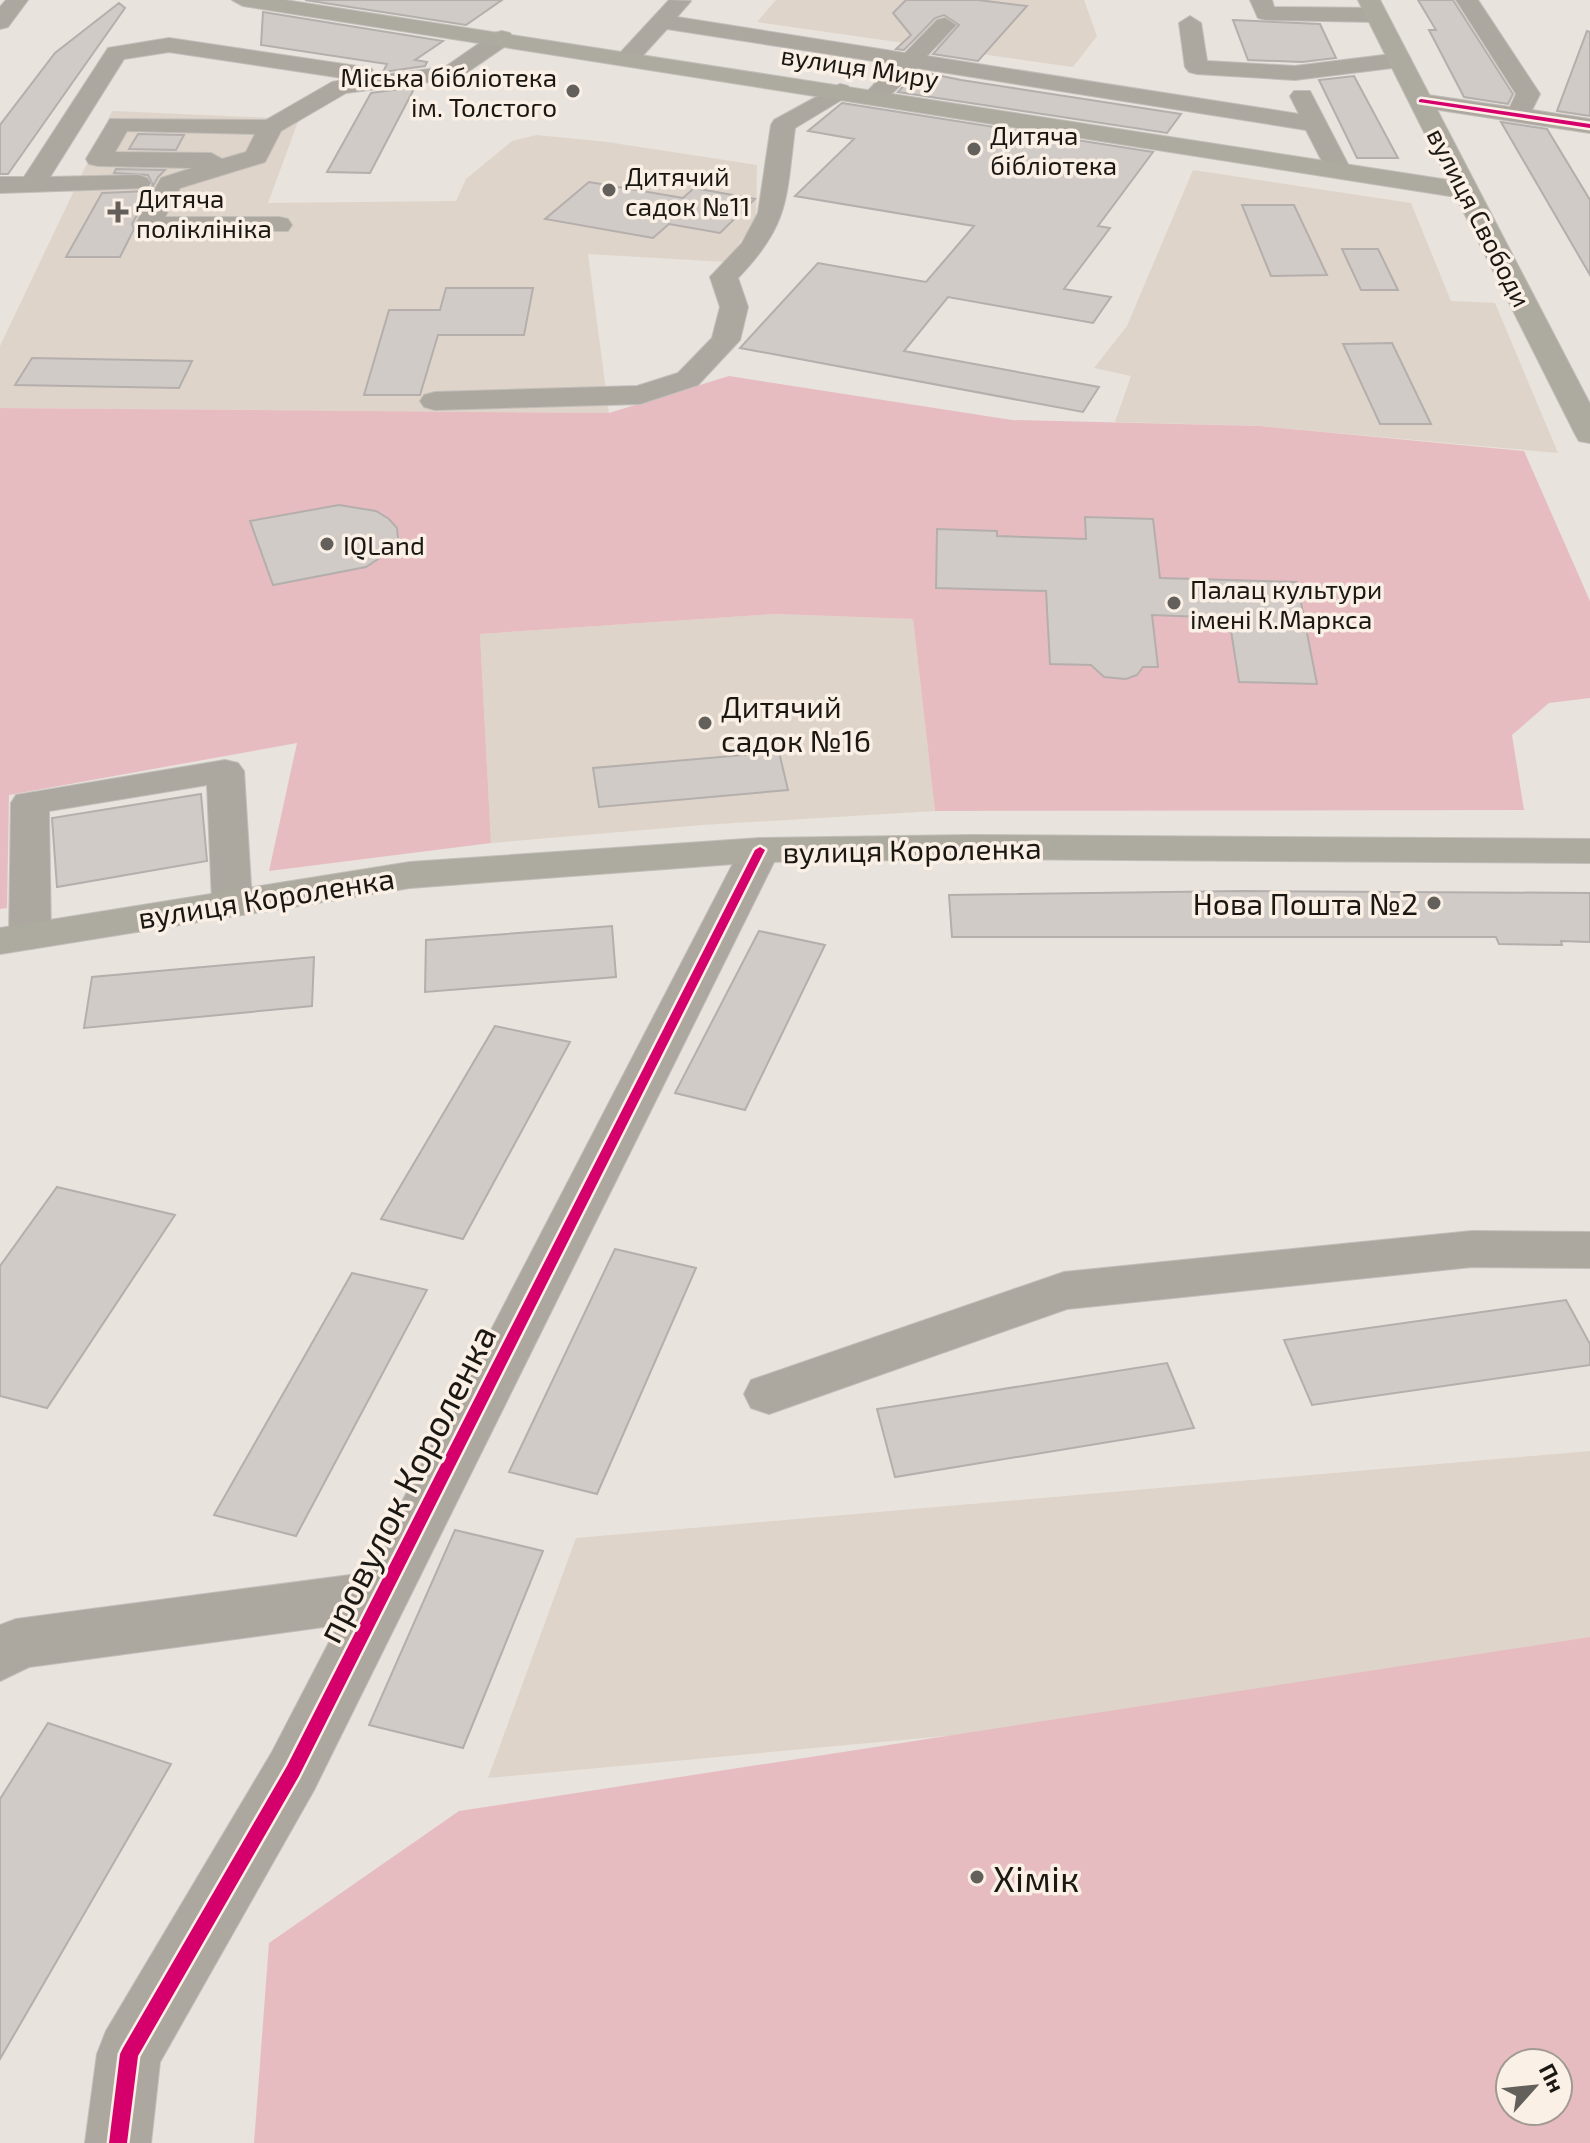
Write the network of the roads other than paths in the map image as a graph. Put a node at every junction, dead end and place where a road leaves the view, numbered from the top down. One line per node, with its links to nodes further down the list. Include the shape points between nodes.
1 (17, 0): 8 (street)
2 (243, 0): 11 (main road, вулиця Миру)
3 (681, 0): 7 (street)
4 (1261, 0): 6 (street, via 1266,13)
5 (1467, 0): 20 (street, via 1528,94)
6 (1372, 7): 14 (main road, вулиця Свободи)
7 (661, 21): 12 (street); 13 (street)
8 (0, 22)
9 (1190, 23): 15 (street, via 1197,67)
10 (945, 25): 13 (street)
11 (502, 38): 12 (main road, вулиця Миру); 22 (street, via 451,73 340,87)
12 (628, 58): 17 (main road, вулиця Миру)
13 (907, 60): 18 (street); 21 (street)
14 (1400, 60): 15 (street); 19 (main road, вулиця Свободи)
15 (1295, 73): 21 (street)
16 (364, 74): 28 (street, via 169,45 116,53)
17 (840, 91): 18 (main road, вулиця Миру); 32 (street, via 783,125 771,213 753,247 724,277 734,307 726,340 688,379 640,395)
18 (875, 96): 25 (main road, вулиця Миру)
19 (1421, 101): 20 (street); 29 (main road, вулиця Свободи)
20 (1518, 115): 23 (street, via 1564,122)
21 (1315, 124): 25 (street)
22 (271, 127): 24 (street, via 256,157); 24 (street, via 119,124 98,159)
23 (1586, 137)
24 (237, 161): 26 (street)
25 (1338, 170): 29 (main road, вулиця Миру)
26 (170, 183): 28 (street); 30 (street, via 148,225)
27 (0, 185): 28 (street)
28 (32, 185)
29 (1467, 191): 31 (main road, вулиця Свободи)
30 (279, 225)
31 (1581, 400): 33 (main road, вулиця Свободи)
32 (435, 401)
33 (1590, 434)
34 (760, 850): 35 (main road, вулиця Короленка); 36 (main road, вулиця Короленка, via 410,875); 40 (street, провулок Короленка)
35 (1590, 851)
36 (232, 902): 37 (main road, вулиця Короленка); 37 (street, via 225,771 123,786 30,803)
37 (15, 938)
38 (1590, 1250): 39 (street, via 1472,1249 1064,1291)
39 (769, 1394)
40 (382, 1595): 41 (street, via 16,1644); 42 (street, провулок Короленка, via 293,1771 129,2054)
41 (0, 1656)
42 (118, 2143)

